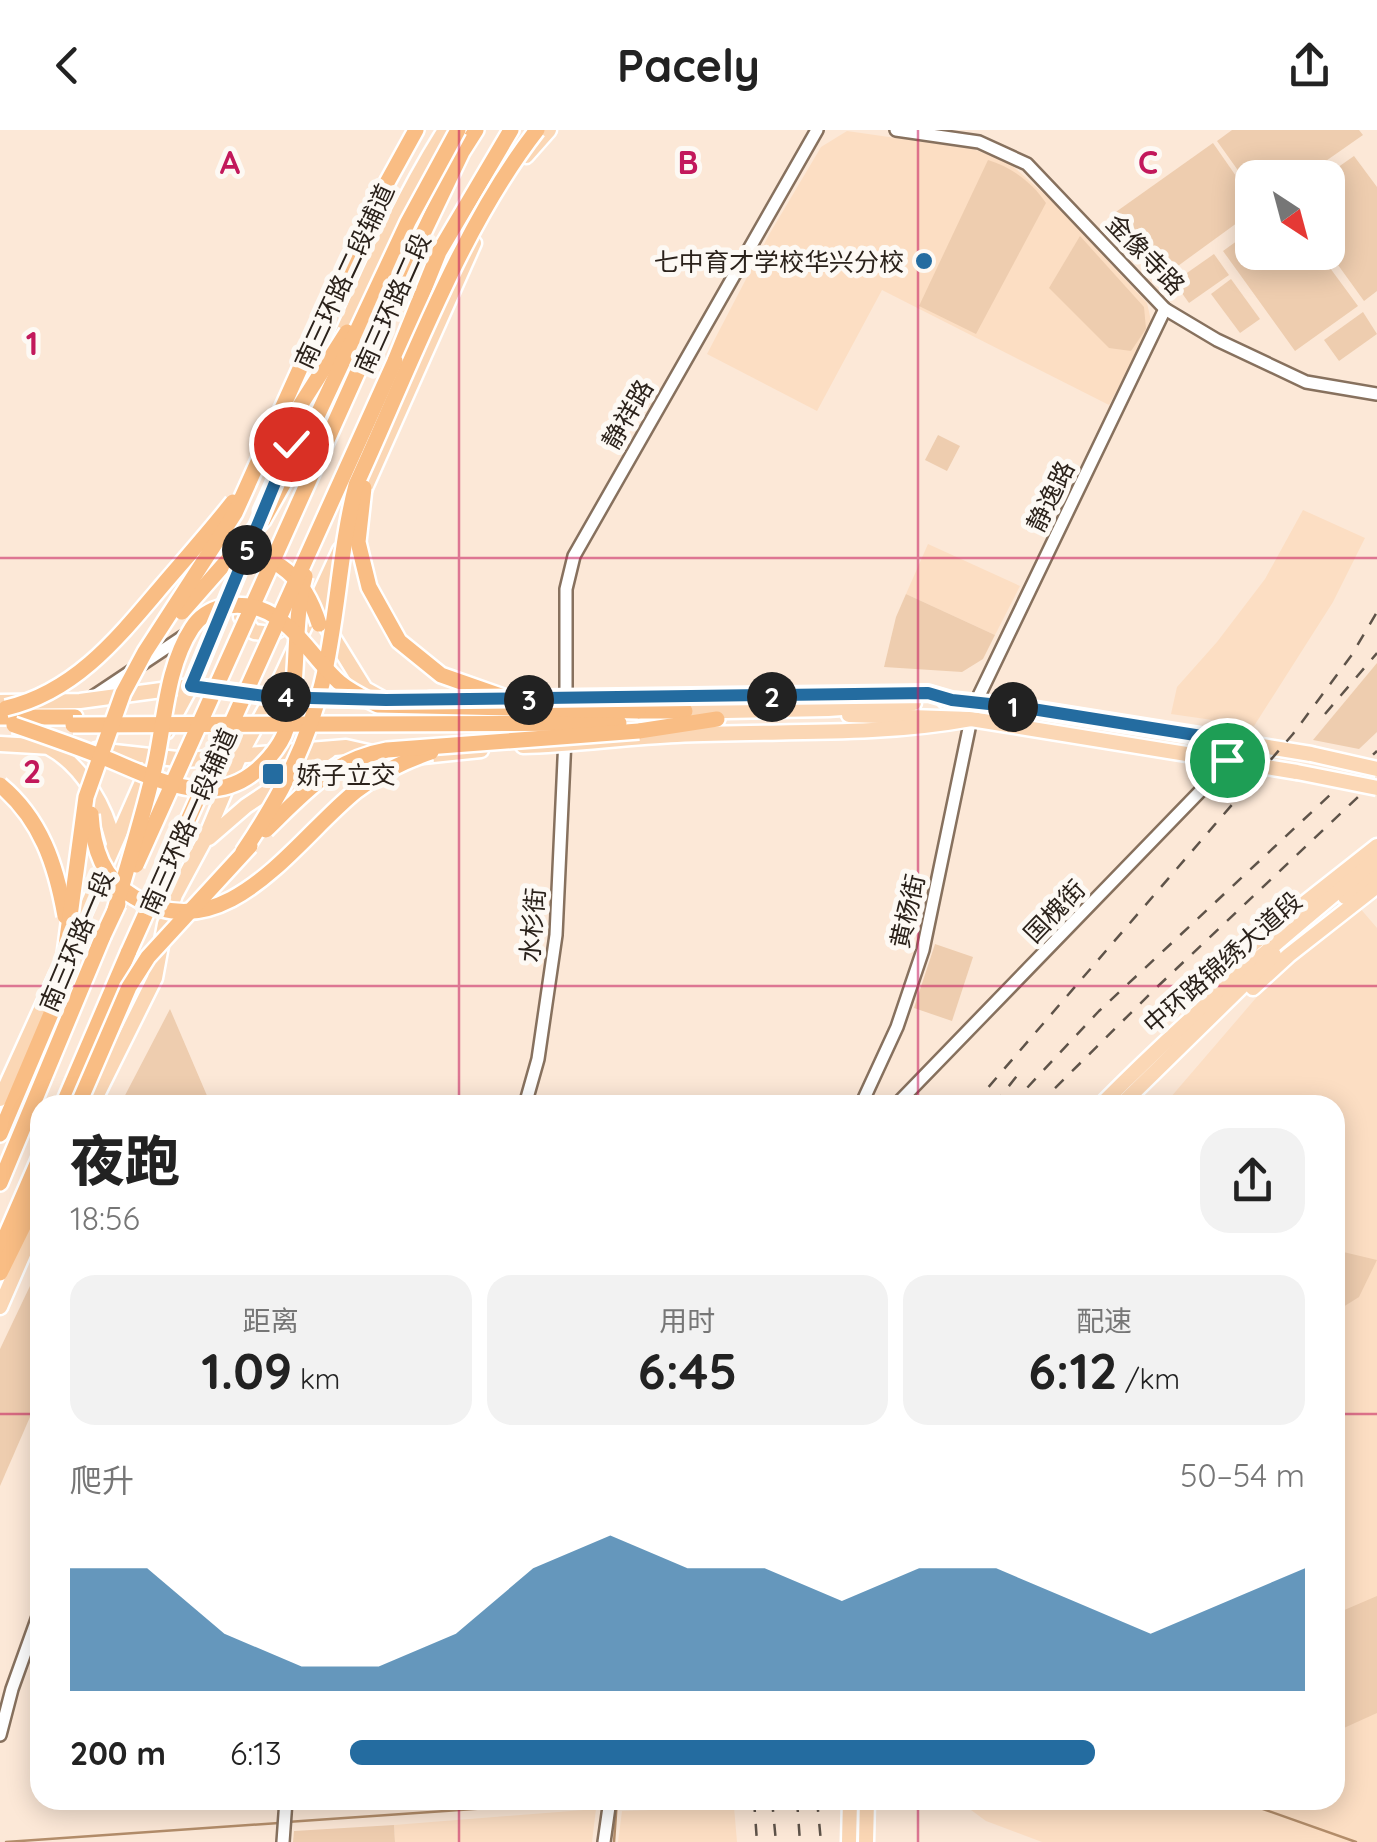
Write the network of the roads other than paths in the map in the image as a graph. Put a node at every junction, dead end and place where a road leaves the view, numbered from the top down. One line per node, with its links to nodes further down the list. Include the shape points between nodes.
1 (416, 130): 19 (highway, bridge, via 368,217 236,512)
2 (446, 130): 15 (main road, 南三环路二段辅道, via 386,236 259,515)
3 (458, 130): 9 (highway, bridge)
4 (476, 130): 34 (highway, 南三环路二段, bridge, via 372,340)
5 (511, 130): 13 (highway, 南三环路二段, bridge, via 439,252)
6 (543, 130): 12 (highway, bridge, via 516,157 459,260); 14 (main road, via 468,255)
7 (817, 130): 25 (street, 静祥路, via 574,556 566,588)
8 (896, 130): 10 (street, 金像寺路, via 979,142 1026,164)
9 (385, 269): 17 (highway, bridge, via 283,437); 19 (highway, bridge, via 263,520)
10 (1165, 309): 11 (street, 金像寺路, via 1306,382); 30 (street, 静逸路)
11 (1377, 394)
12 (378, 437): 20 (highway, bridge, via 347,520); 28 (highway, bridge, via 366,472 358,542 368,587 386,622 399,642 441,674)
13 (317, 531): 35 (highway, 南三环路二段, bridge); 36 (highway, bridge, via 300,597 286,733 244,780 217,790 163,784)
14 (335, 563): 16 (main road); 24 (main road, via 323,621 365,689)
15 (234, 587): 16 (main road, via 242,622 254,632 271,634); 18 (main road, 南三环路二段辅道)
16 (315, 598): 22 (main road)
17 (150, 600): 20 (highway, bridge, via 197,563 224,552 266,556 287,568 309,596); 27 (highway, bridge, via 82,672 52,692)
18 (226, 605): 21 (main road, 南三环路二段辅道); 31 (street)
19 (146, 652): 47 (highway, bridge)
20 (326, 662): 54 (highway, bridge, via 298,758)
21 (191, 686): 22 (main road); 31 (main road); 43 (main road, 南三环路二段辅道)
22 (272, 697): 24 (main road); 44 (main road, 南三环路一段辅道)
23 (441, 699): 24 (main road); 25 (main road); 45 (street, via 422,713)
24 (386, 700)
25 (566, 700): 26 (main road, via 928,693); 41 (street, 静祥路)
26 (952, 700): 29 (main road); 30 (main road)
27 (0, 706): 31 (main road)
28 (530, 706): 33 (highway, bridge); 58 (highway, bridge, via 378,705 344,686 270,614 216,608 192,628 175,667)
29 (685, 711): 33 (highway)
30 (973, 711): 32 (main road); 37 (main road, via 1026,708); 41 (main road, via 933,726); 46 (main road); 67 (street, 黄杨街, via 923,950)
31 (76, 714): 33 (highway, bridge); 36 (highway, bridge)
32 (718, 719): 33 (highway)
33 (638, 720): 39 (highway, bridge)
34 (201, 721): 58 (highway, 南三环路一段, bridge)
35 (232, 721): 63 (highway, 南三环路一段, bridge)
36 (5, 722)
37 (1233, 741): 46 (street, 国槐街); 48 (main road, bridge)
38 (0, 744): 40 (main road)
39 (464, 745): 47 (highway, bridge, via 390,768 245,891 185,913 163,910 113,883 92,835); 54 (highway, bridge, via 359,755 328,771)
40 (45, 746): 43 (main road); 52 (main road, via 70,762 108,816)
41 (564, 746): 45 (main road); 66 (street, 水杉街, via 556,935)
42 (346, 747): 44 (main road); 45 (main road, via 395,758); 51 (main road, via 330,750)
43 (154, 756): 44 (main road); 52 (main road)
44 (240, 756): 51 (main road, 南三环路一段辅道)
45 (422, 756)
46 (1227, 760): 50 (main road, bridge); 68 (street, 国槐街)
47 (97, 764): 59 (highway, bridge, via 86,797)
48 (1377, 769)
49 (0, 784): 59 (highway, bridge, via 43,836 54,865 65,919)
50 (1377, 788)
51 (204, 841): 65 (main road, 南三环路一段辅道, via 164,924 155,978)
52 (114, 843): 71 (main road)
53 (1377, 846): 60 (main road, via 1254,943)
54 (243, 852): 64 (highway, bridge, via 148,958)
55 (1377, 860): 60 (main road, 中环路锦绣大道段)
56 (1377, 872): 61 (main road, 中环路锦绣大道段, via 1281,947)
57 (1377, 886): 61 (main road)
58 (116, 910): 62 (highway, 南三环路一段, bridge)
59 (64, 961): 73 (highway, via 53,1008)
60 (1174, 1032): 69 (main road, 中环路锦绣大道段)
61 (1146, 1079): 70 (main road, 中环路锦绣大道段)
62 (37, 1095)
63 (67, 1095)
64 (82, 1095)
65 (97, 1095)
66 (527, 1095)
67 (866, 1095)
68 (906, 1095)
69 (1111, 1095)
70 (1131, 1095)
71 (0, 1100)
72 (30, 1111): 75 (highway, 南三环路一段, bridge)
73 (0, 1134)
74 (30, 1180): 78 (highway)
75 (0, 1183)
76 (30, 1212): 79 (highway)
77 (30, 1239): 80 (main road)
78 (0, 1249)
79 (0, 1273)
80 (0, 1307)
81 (30, 1639): 82 (street)
82 (0, 1735)
83 (609, 1810): 86 (street)
84 (850, 1810): 87 (main road)
85 (867, 1810): 88 (main road)
86 (604, 1842)
87 (849, 1842)
88 (866, 1842)

